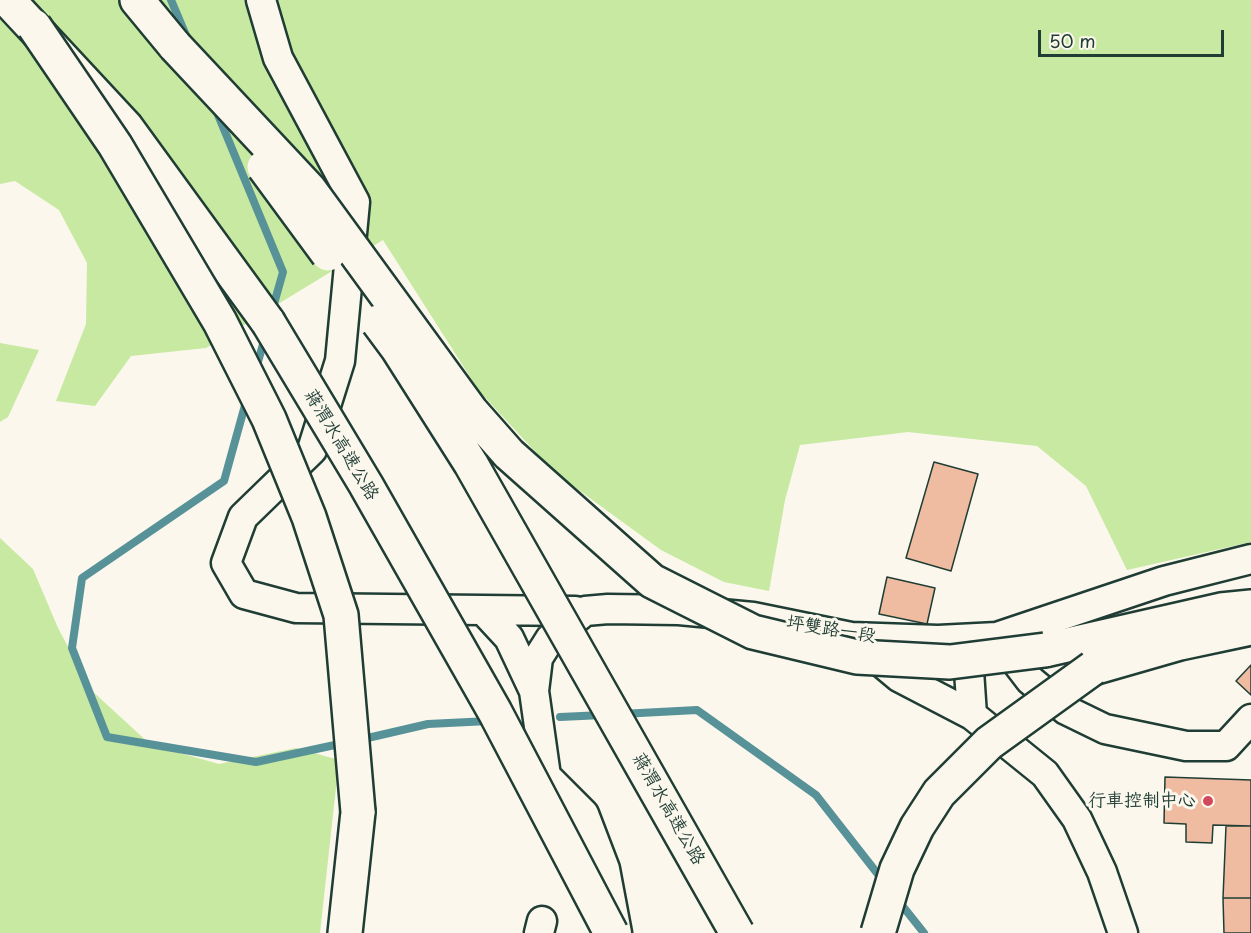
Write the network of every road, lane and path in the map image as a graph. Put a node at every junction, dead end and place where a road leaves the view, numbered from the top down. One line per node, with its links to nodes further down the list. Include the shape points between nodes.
1 (8, 0): 4 (highway, 蔣渭水高速公路)
2 (137, 0): 5 (highway, 蔣渭水高速公路)
3 (261, 0): 8 (street, 坪雙路一段, via 278,58 355,202 340,361 312,450 243,517 226,563 244,594 296,608)
4 (34, 27): 18 (highway, bridge, via 115,145 220,322 268,419 309,517 341,615 358,812); 20 (highway, 蔣渭水高速公路, bridge, via 126,127 268,322 495,712)
5 (176, 46): 7 (highway, bridge, via 309,189 471,411 509,454 652,581 753,632 857,657 950,662 1045,650 1221,610); 22 (highway, 蔣渭水高速公路, bridge, via 404,358 471,464)
6 (1251, 559): 12 (street, 坪雙路一段, via 1164,581)
7 (1251, 607)
8 (484, 611): 9 (street, 坪雙路一段); 13 (street, via 509,638)
9 (585, 611): 11 (street, 坪雙路一段, via 679,610 753,617); 13 (street, via 550,639 538,658)
10 (1251, 628): 23 (highway, bridge, via 1093,668 989,743 939,794 917,827 897,870)
11 (851, 637): 12 (street, 坪雙路一段); 14 (street, via 899,677)
12 (997, 637): 14 (street, via 969,671); 16 (street, via 1030,680 1066,710 1105,729 1186,746)
13 (534, 691): 17 (street)
14 (972, 714): 24 (street, via 1045,774 1077,819 1102,872)
15 (1251, 719): 16 (street)
16 (1238, 745)
17 (546, 776): 19 (street); 21 (street, via 584,814 605,869)
18 (345, 933)
19 (595, 933)
20 (611, 933)
21 (617, 933)
22 (737, 933)
23 (878, 933)
24 (1123, 933)

